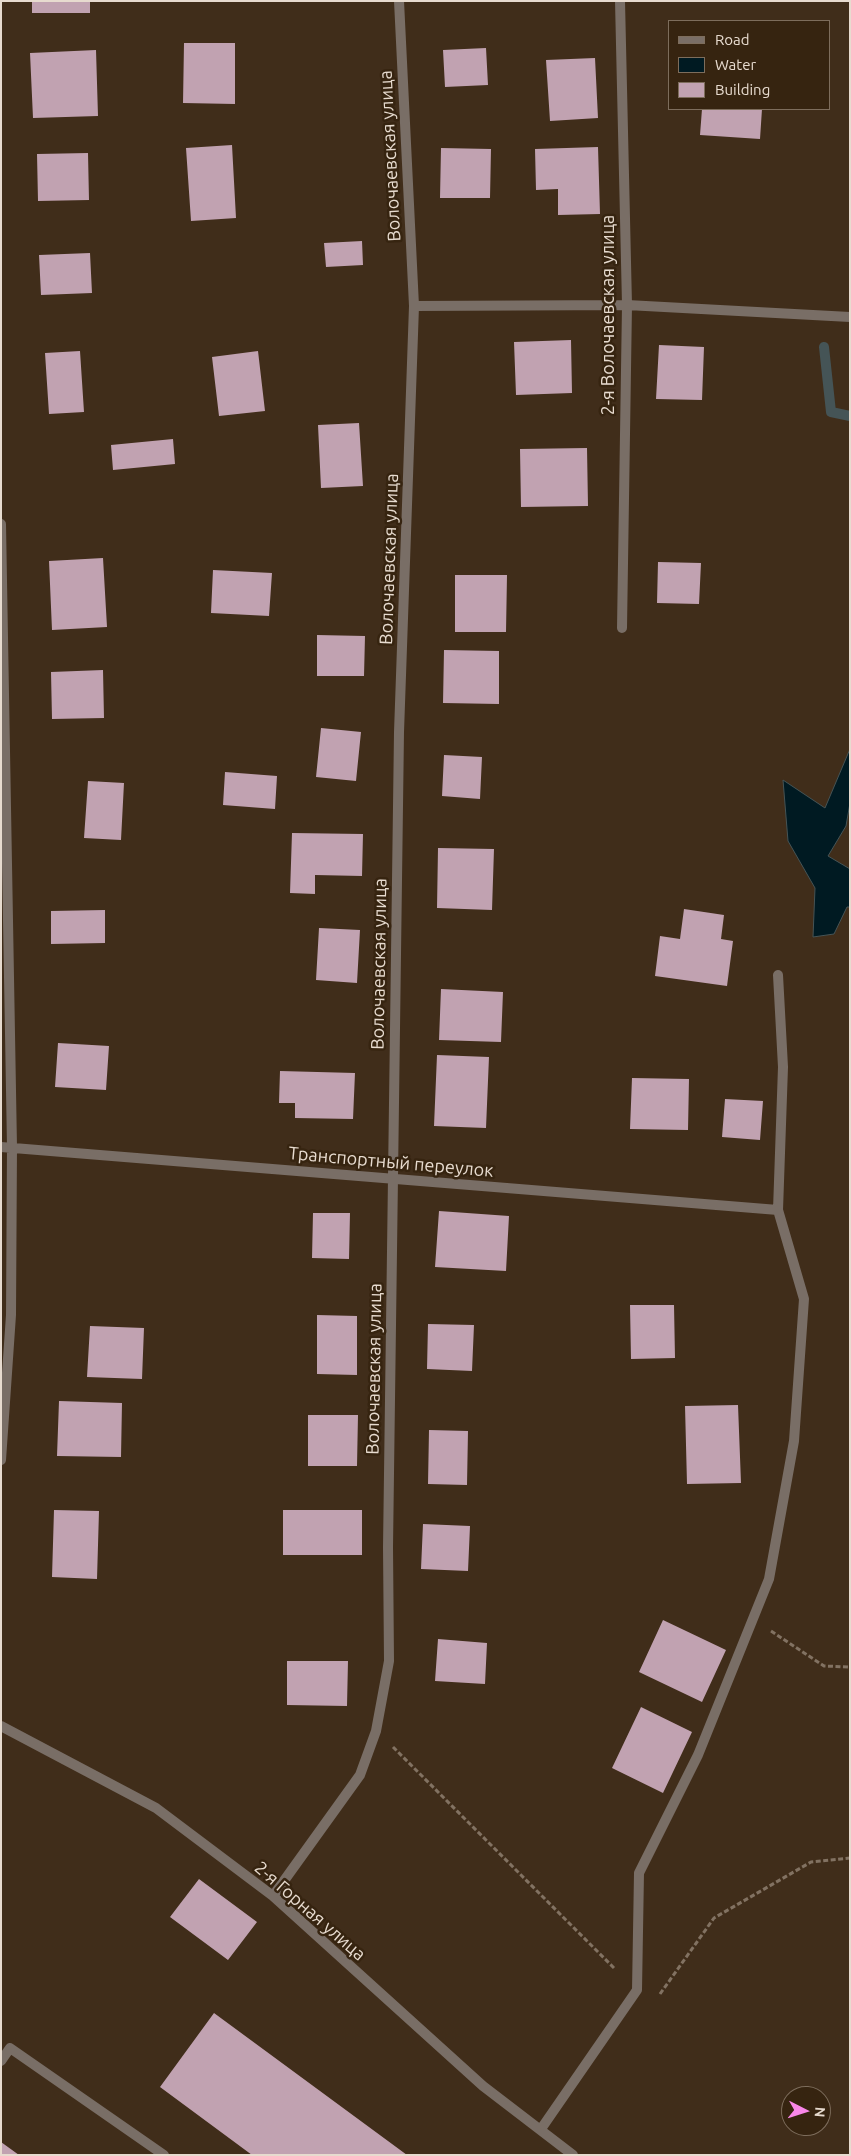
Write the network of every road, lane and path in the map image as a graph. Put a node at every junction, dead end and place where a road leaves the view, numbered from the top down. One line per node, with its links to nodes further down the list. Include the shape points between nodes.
1 (399, 1): 4 (street, Волочаевская улица)
2 (620, 1): 3 (street, 2-я Волочаевская улица)
3 (627, 305): 4 (street); 5 (street); 7 (street, 2-я Волочаевская улица)
4 (414, 306): 11 (street, Волочаевская улица, via 399,732)
5 (850, 317)
6 (1, 524): 10 (street)
7 (622, 628)
8 (778, 976): 12 (street, via 783,1067)
9 (1, 1147): 10 (street, Транспортный переулок)
10 (12, 1148): 11 (street, Транспортный переулок); 13 (street, via 12,1315)
11 (392, 1178): 12 (street, Транспортный переулок); 17 (street, Волочаевская улица, via 389,1661)
12 (778, 1210): 14 (street, via 804,1299 794,1441 769,1580)
13 (1, 1460)
14 (753, 1619): 15 (path, via 824,1666); 20 (street, via 698,1755 639,1873)
15 (850, 1667)
16 (1, 1726): 19 (street, 2-я Горная улица, via 156,1808)
17 (376, 1731): 19 (street, Волочаевская улица, via 360,1775); 20 (path)
18 (850, 1858): 20 (path, via 811,1862 714,1918 659,1994)
19 (273, 1896): 22 (street, 2-я Горная улица, via 482,2086)
20 (637, 1990): 22 (street)
21 (1, 2061): 23 (street, via 10,2048)
22 (541, 2129): 24 (street, 2-я Горная улица)
23 (164, 2155)
24 (573, 2155)

